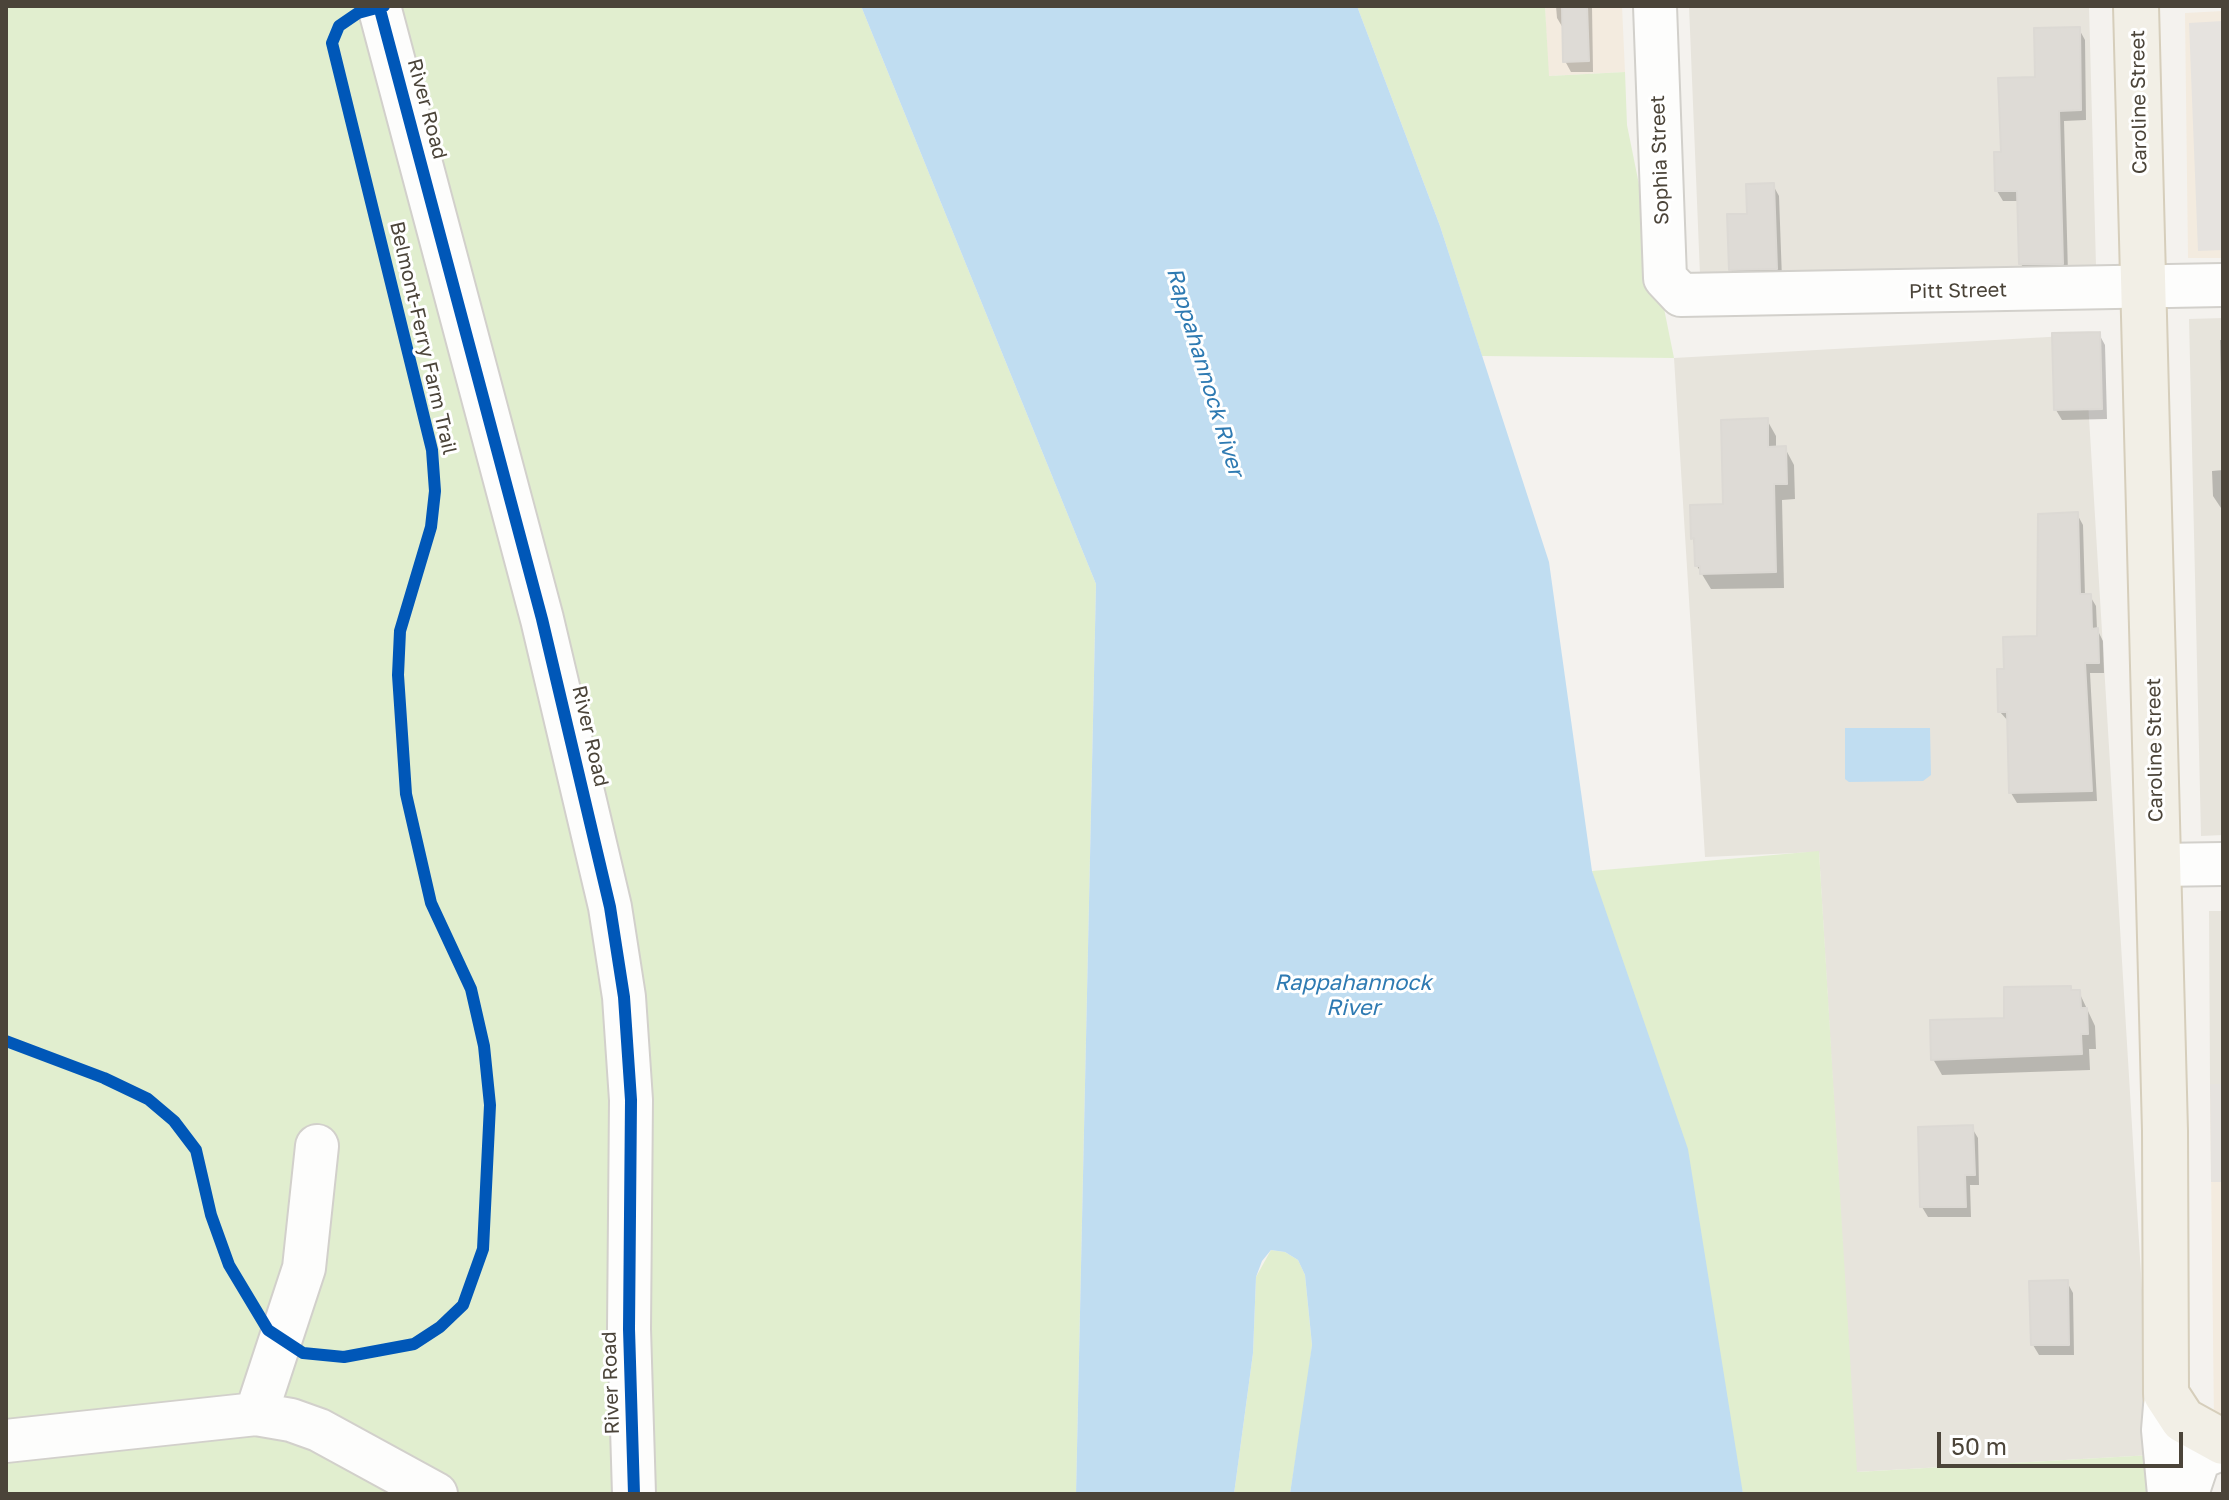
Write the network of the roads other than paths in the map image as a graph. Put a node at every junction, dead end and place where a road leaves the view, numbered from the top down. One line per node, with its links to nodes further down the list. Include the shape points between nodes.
1 (379, 6): 15 (street, River Road, via 542,619 610,907 624,997 631,1100)
2 (1655, 6): 6 (street, Sophia Street, via 1665,278 1671,289)
3 (2136, 6): 5 (main road, Caroline Street)
4 (2223, 285): 5 (street, Pitt Street)
5 (2143, 287): 6 (street, Pitt Street); 8 (main road, Caroline Street)
6 (1693, 297)
7 (2223, 864): 8 (street)
8 (2158, 865): 10 (main road, Caroline Street)
9 (317, 1146): 11 (street, via 304,1268)
10 (2166, 1394): 13 (main road, via 2183,1420); 16 (street, Caroline Street, via 2163,1430)
11 (256, 1414): 12 (street); 14 (street, via 319,1430)
12 (6, 1441)
13 (2223, 1445): 17 (street, via 2199,1458)
14 (436, 1494)
15 (634, 1494)
16 (2169, 1494)
17 (2187, 1494)

